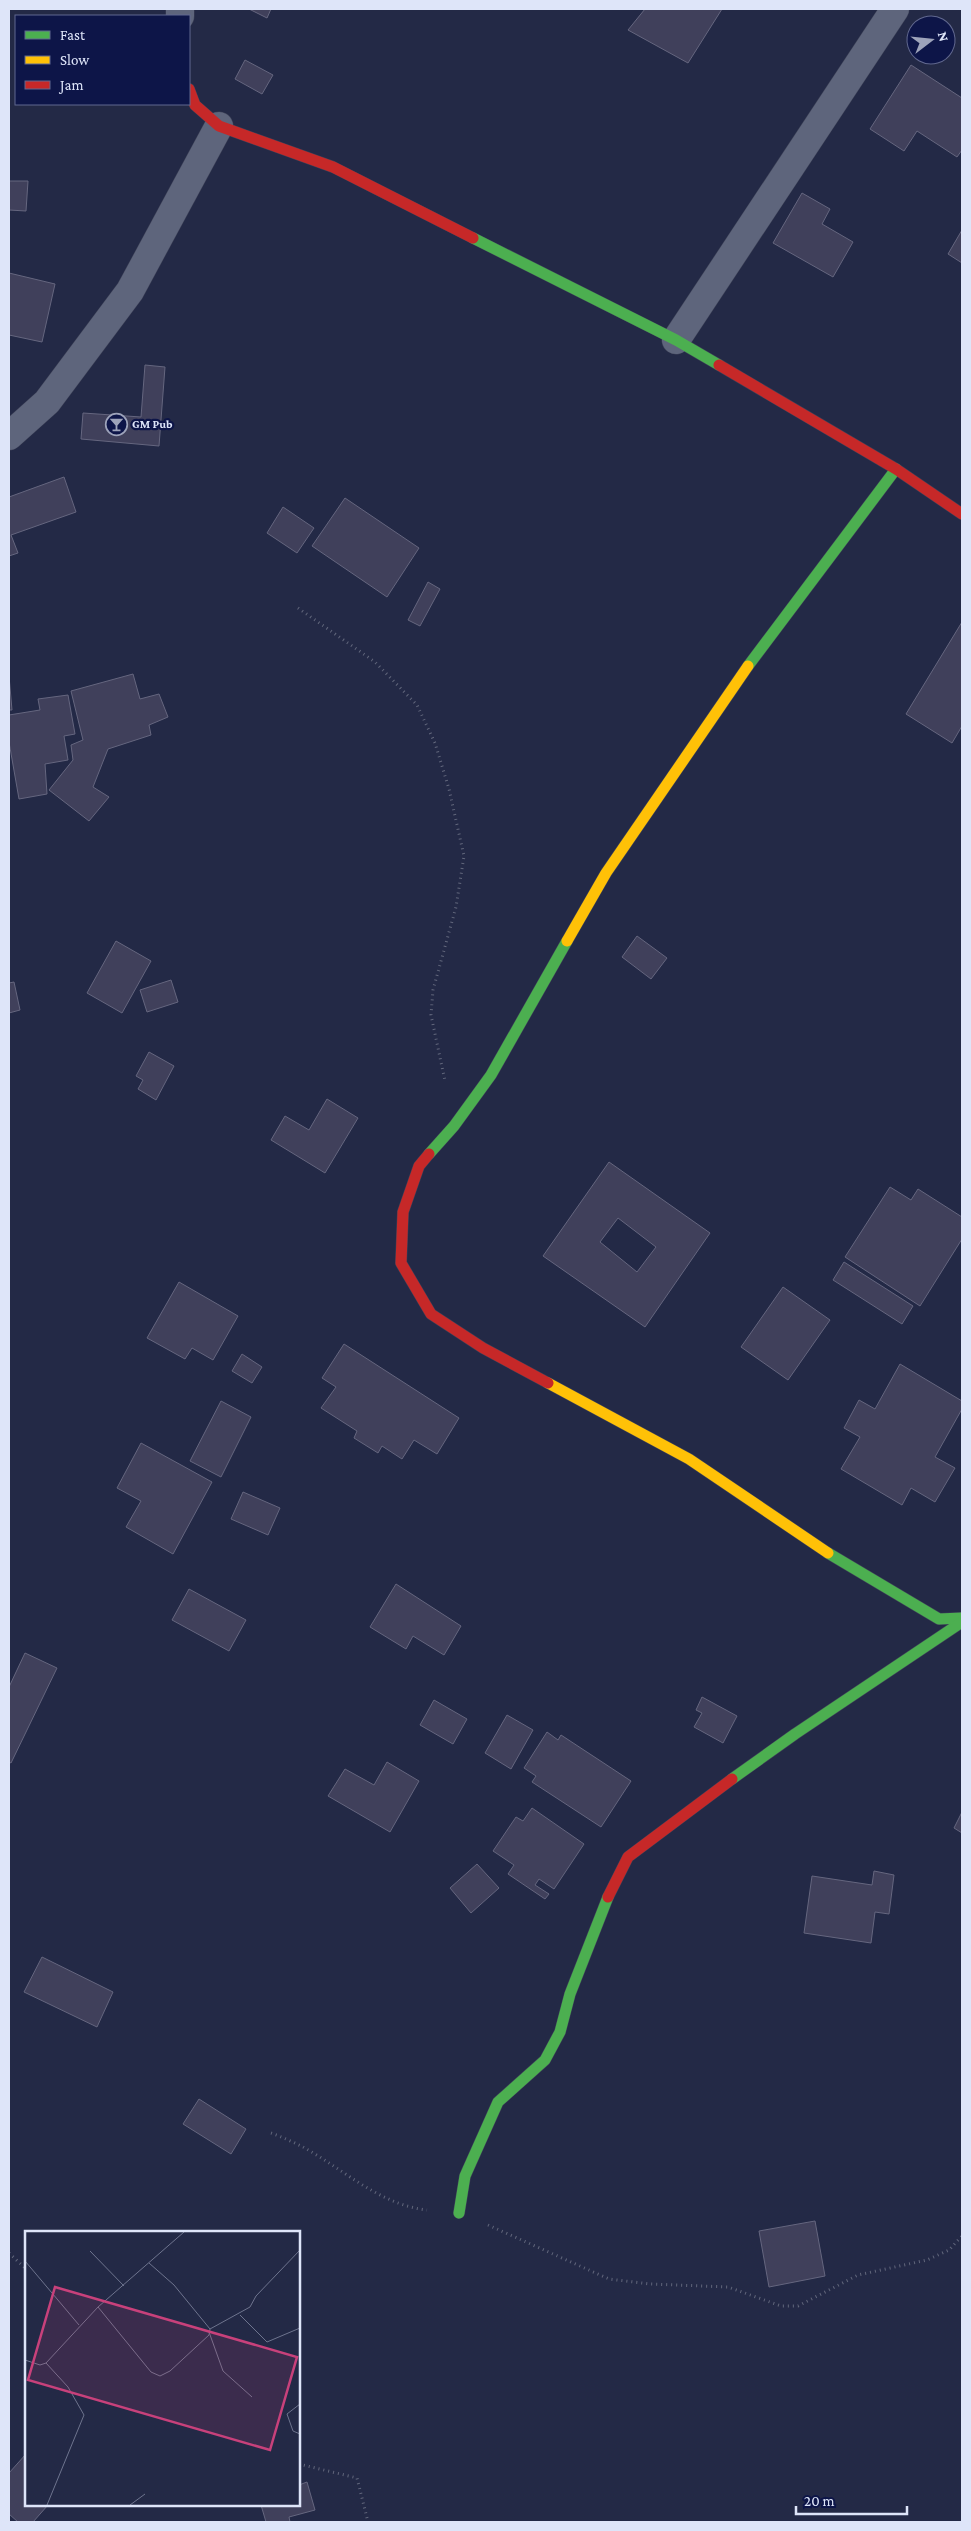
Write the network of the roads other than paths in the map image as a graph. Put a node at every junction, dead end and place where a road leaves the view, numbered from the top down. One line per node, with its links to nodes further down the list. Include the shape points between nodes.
1 (894, 9): 4 (street)
2 (190, 92): 3 (street, via 195,104)
3 (218, 126): 4 (street, via 333,168); 5 (street, via 130,291 47,402)
4 (676, 340): 6 (street)
5 (9, 436)
6 (896, 469): 7 (street); 8 (street, via 740,675 606,873 491,1075 454,1126 419,1166 403,1212 402,1263 431,1314 483,1348 689,1460 817,1546 939,1619)
7 (962, 514)
8 (962, 1618)
9 (962, 1622): 10 (street, via 795,1734 628,1857 605,1903 570,1994 560,2032 544,2060 498,2102 465,2176)
10 (459, 2213)

